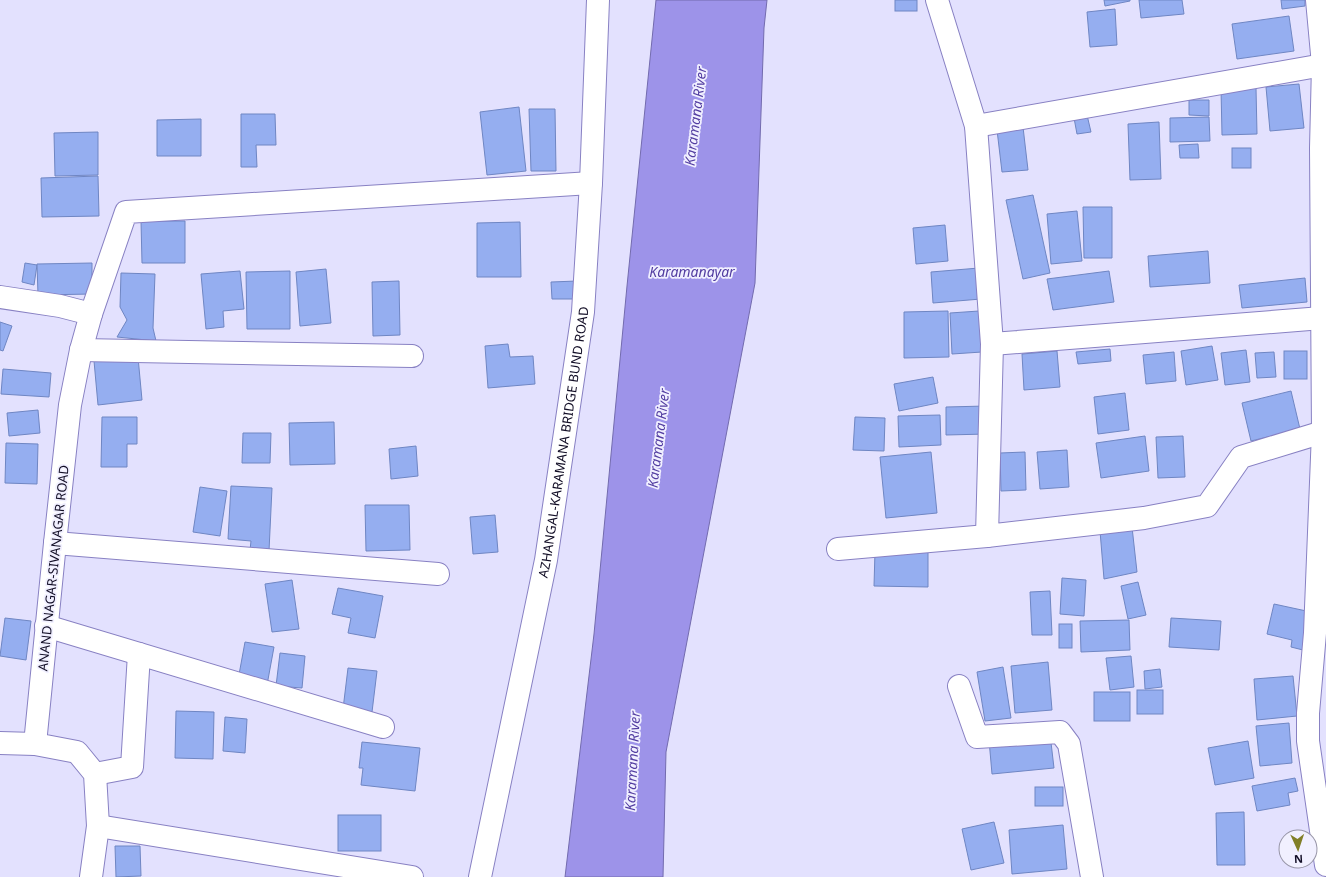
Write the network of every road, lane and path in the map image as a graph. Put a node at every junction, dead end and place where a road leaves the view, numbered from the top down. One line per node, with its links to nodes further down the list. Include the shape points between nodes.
1 (598, 0): 6 (street, AZHANGAL-KARAMANA BRIDGE BUND ROAD)
2 (936, 0): 5 (street)
3 (1317, 0): 4 (street)
4 (1323, 65): 5 (street); 9 (street)
5 (976, 126): 10 (street)
6 (591, 183): 8 (street, ANAND NAGAR-SIVANAGAR ROAD, via 126,212); 29 (street, AZHANGAL-KARAMANA BRIDGE BUND ROAD, via 582,312 546,560)
7 (0, 297): 8 (street, via 60,306)
8 (91, 314): 11 (street, ANAND NAGAR-SIVANAGAR ROAD)
9 (1322, 318): 10 (street); 13 (street)
10 (992, 344): 14 (street)
11 (82, 350): 12 (street); 15 (street, ANAND NAGAR-SIVANAGAR ROAD, via 70,405)
12 (412, 356)
13 (1324, 432): 14 (street, via 1242,457 1207,506 1144,518); 26 (street, via 1308,741)
14 (987, 536): 16 (street)
15 (54, 543): 17 (street); 18 (street, ANAND NAGAR-SIVANAGAR ROAD)
16 (838, 549)
17 (438, 574)
18 (46, 626): 19 (street); 23 (street, ANAND NAGAR-SIVANAGAR ROAD)
19 (140, 654): 21 (street); 24 (street, via 132,766)
20 (959, 686): 30 (street, via 977,737 1060,732 1069,744)
21 (383, 727)
22 (0, 743): 23 (street)
23 (35, 744): 24 (street, via 77,752)
24 (94, 774): 25 (street)
25 (98, 826): 27 (street); 28 (street)
26 (1326, 865)
27 (91, 877)
28 (412, 877)
29 (480, 877)
30 (1092, 877)

